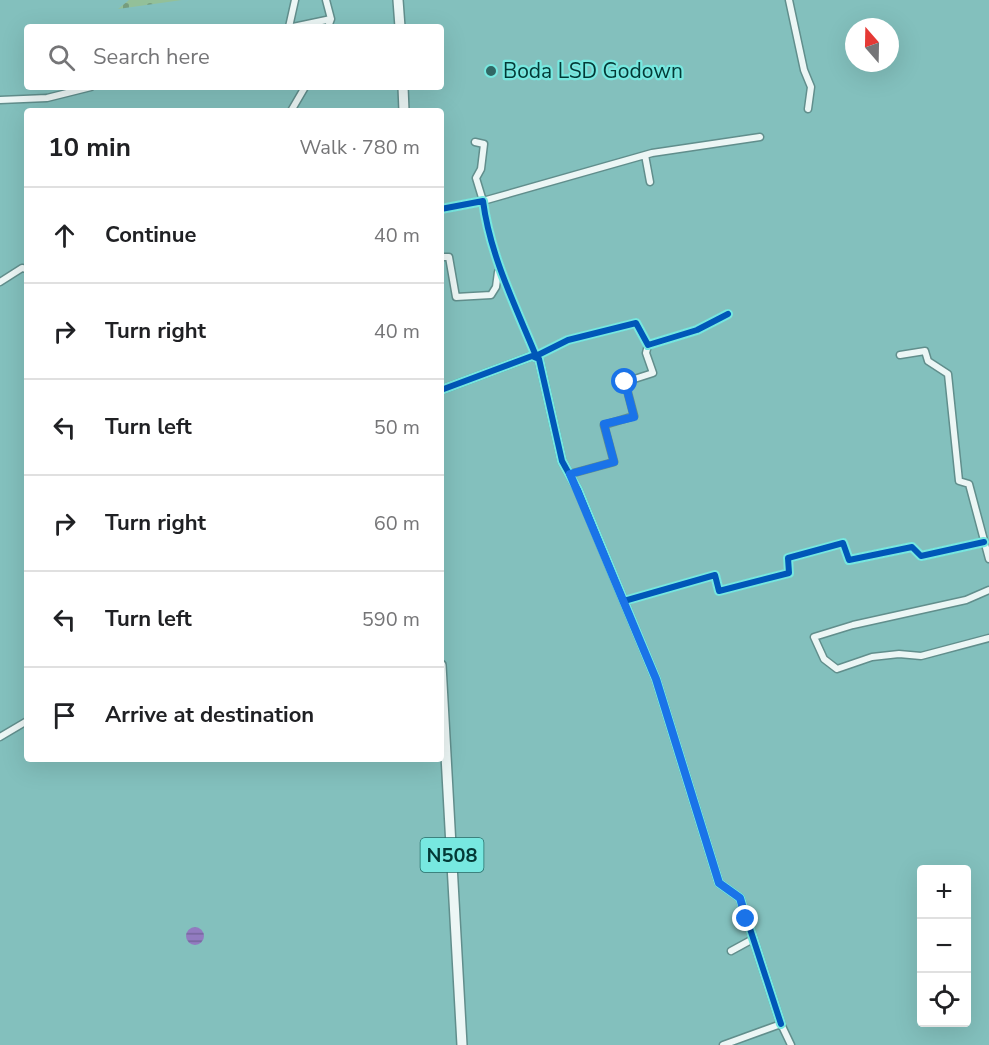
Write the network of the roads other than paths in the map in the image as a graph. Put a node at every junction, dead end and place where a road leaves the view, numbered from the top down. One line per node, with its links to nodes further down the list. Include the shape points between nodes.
1 (295, 0): 6 (street)
2 (326, 0): 5 (street)
3 (398, 0): 9 (highway)
4 (789, 0): 16 (street, via 811,87)
5 (331, 19): 7 (street); 8 (street)
6 (291, 24)
7 (306, 24)
8 (328, 24)
9 (400, 24)
10 (79, 90): 13 (street, via 47,98)
11 (303, 90): 14 (street)
12 (403, 90): 15 (highway)
13 (0, 100)
14 (293, 108)
15 (404, 108)
16 (808, 109)
17 (760, 137): 19 (street)
18 (475, 142): 21 (street, via 484,144 476,178)
19 (645, 155): 20 (street); 21 (street)
20 (650, 182)
21 (483, 201): 22 (street); 30 (street, via 493,250)
22 (444, 208)
23 (444, 257): 25 (street, via 449,256 456,297 491,295)
24 (24, 268): 26 (street)
25 (498, 272)
26 (0, 282)
27 (728, 314): 28 (street, via 697,330)
28 (648, 345): 30 (street, via 636,323 568,340); 32 (street, via 646,353 653,373 625,382 634,417 604,424 614,462)
29 (900, 355): 33 (street, via 925,351 928,361 948,374 959,481 969,484)
30 (536, 356): 31 (street); 32 (street, via 562,461)
31 (444, 389)
32 (570, 474): 36 (street)
33 (984, 542): 34 (street); 36 (street, via 921,556 912,547 849,560 843,543 788,558 789,573 719,591 715,575)
34 (989, 560)
35 (989, 590): 37 (street, via 966,600 814,637 824,659 837,669 872,657 921,656)
36 (624, 601): 41 (street, via 656,679 719,883 740,898)
37 (989, 638)
38 (444, 719): 44 (highway, N508)
39 (24, 723): 40 (street)
40 (0, 737)
41 (753, 939): 42 (street); 43 (street)
42 (731, 951)
43 (781, 1024): 45 (street); 46 (street)
44 (462, 1045)
45 (723, 1045)
46 (791, 1045)

